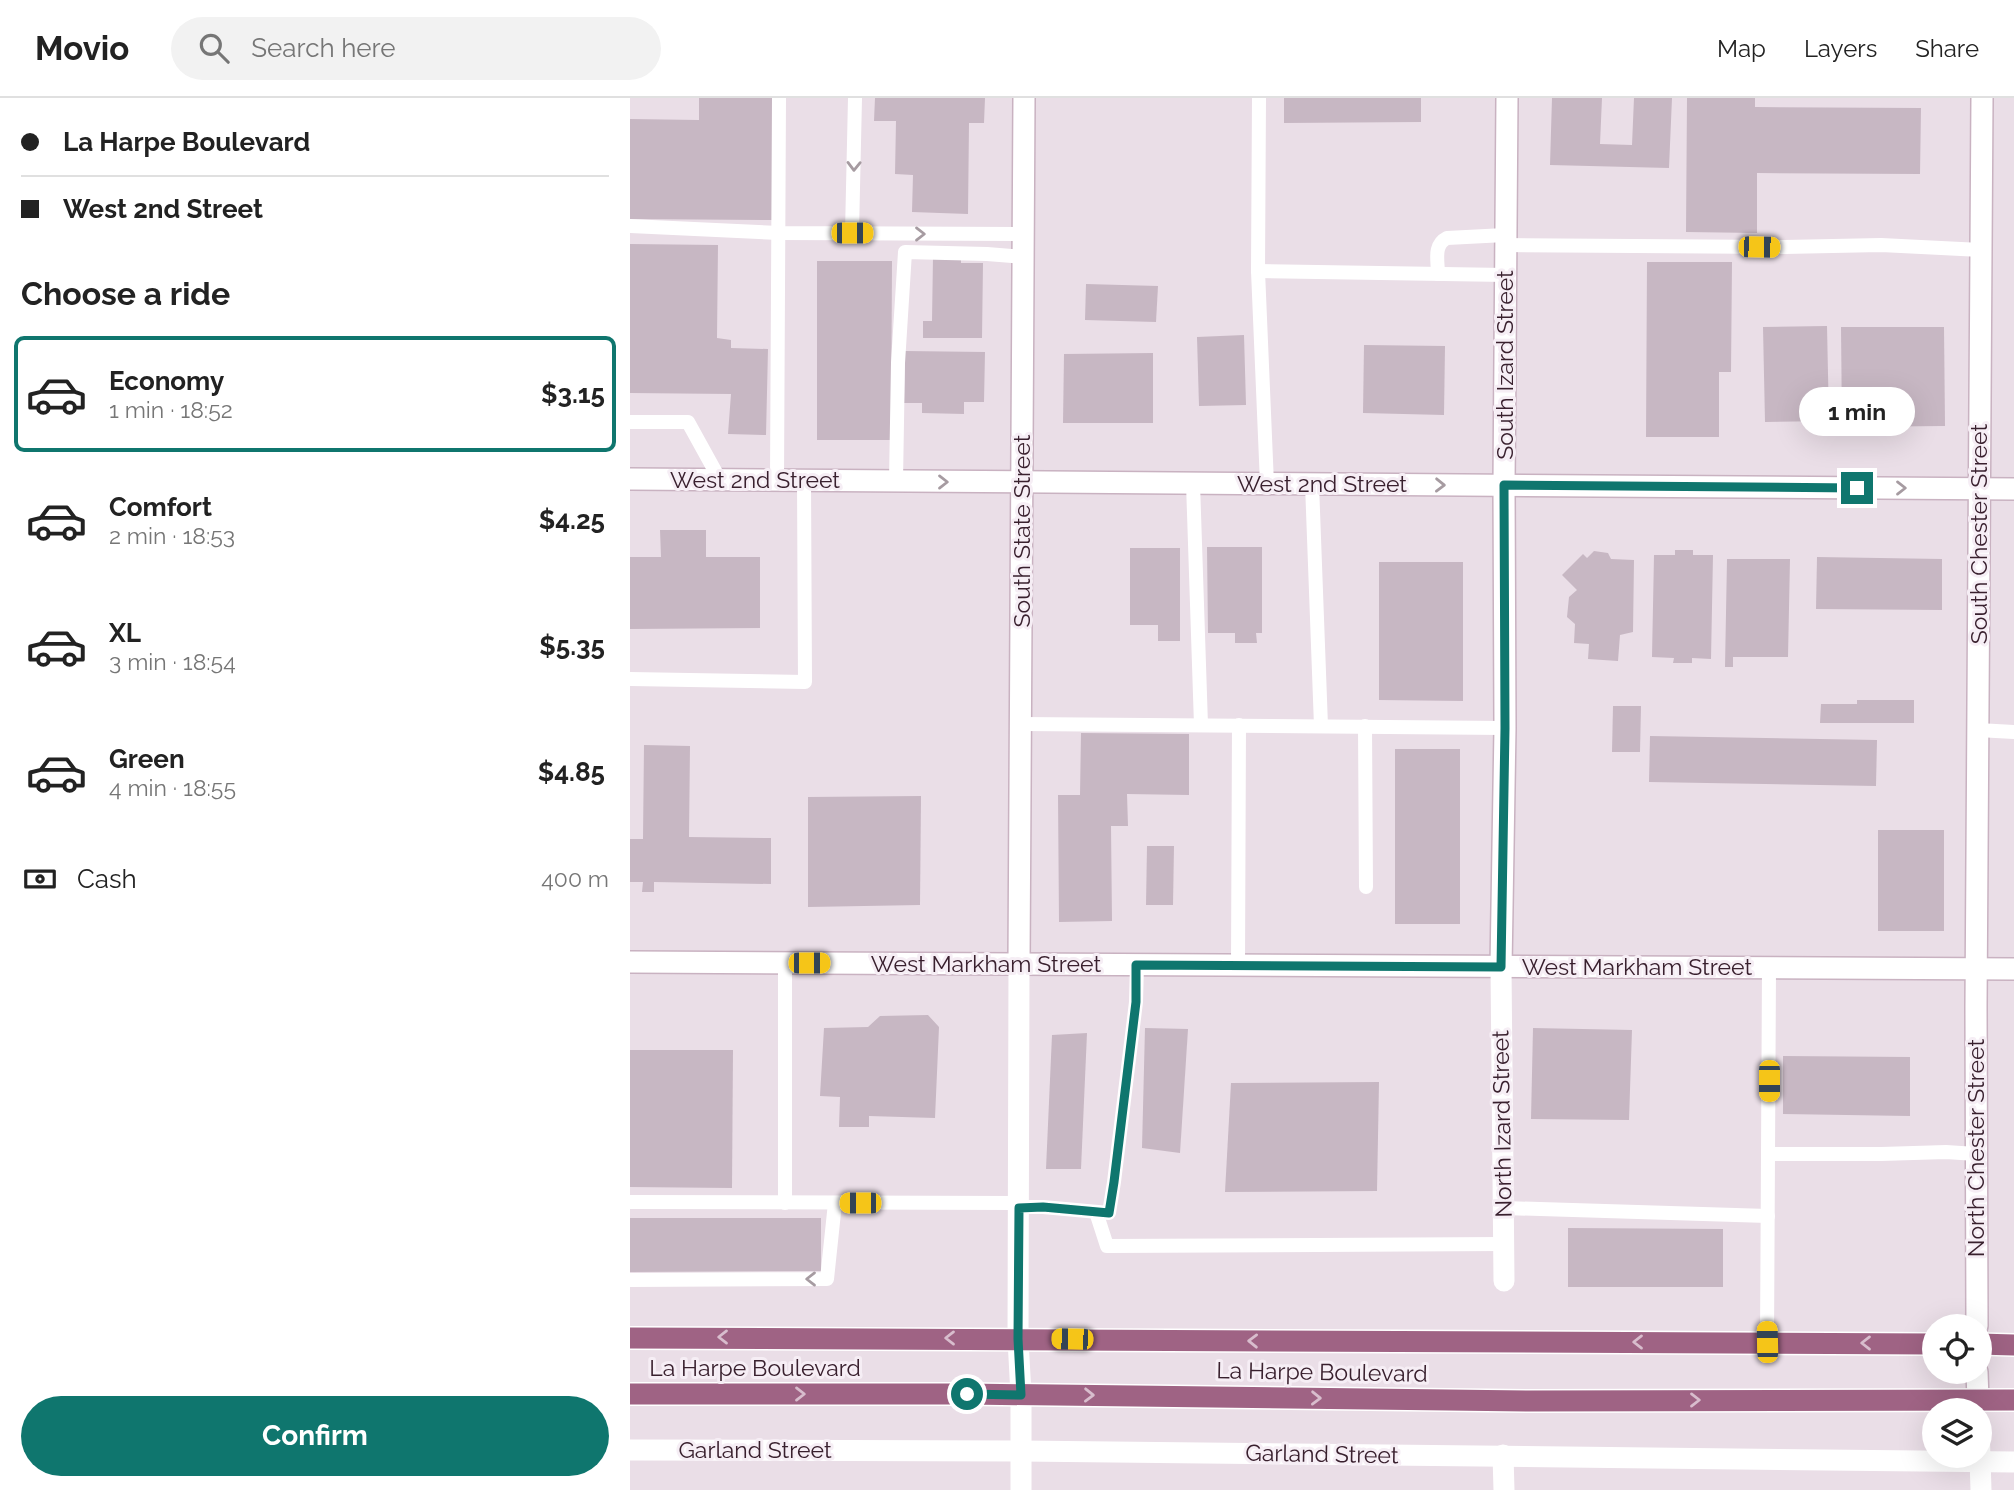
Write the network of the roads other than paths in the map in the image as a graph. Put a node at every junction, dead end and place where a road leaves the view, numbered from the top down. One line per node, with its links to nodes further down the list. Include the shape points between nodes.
1 (779, 98): 8 (lane)
2 (855, 98): 9 (lane, one-way to 9)
3 (1024, 98): 10 (street, South State Street)
4 (1259, 98): 14 (lane)
5 (1507, 98): 11 (street, South Izard Street)
6 (1982, 98): 12 (street, South Chester Street)
7 (630, 226): 8 (lane)
8 (779, 233): 9 (lane); 20 (lane)
9 (852, 233): 10 (lane, one-way to 10)
10 (1023, 234): 13 (street, South State Street)
11 (1505, 240): 12 (lane); 15 (lane, via 1440,241); 16 (street, South Izard Street)
12 (1981, 250): 28 (street, South Chester Street)
13 (1023, 257): 22 (lane, via 905,252); 23 (street, South State Street)
14 (1258, 271): 15 (lane); 25 (lane)
15 (1438, 274): 16 (lane)
16 (1506, 275): 27 (street, South Izard Street)
17 (630, 422): 19 (lane, via 688,422)
18 (630, 479): 19 (street, West 2nd Street)
19 (720, 480): 20 (street, West 2nd Street)
20 (777, 480): 21 (street, West 2nd Street)
21 (804, 481): 22 (street, West 2nd Street); 30 (lane, via 805,682)
22 (896, 481): 23 (street, West 2nd Street, one-way to 23)
23 (1022, 482): 24 (street, West 2nd Street); 31 (street, South State Street)
24 (1193, 483): 25 (street, West 2nd Street); 32 (lane)
25 (1267, 484): 26 (street, West 2nd Street)
26 (1312, 484): 27 (street, West 2nd Street, one-way to 27); 34 (lane)
27 (1504, 485): 28 (street, West 2nd Street, one-way to 28); 36 (street, South Izard Street)
28 (1979, 489): 29 (street, West 2nd Street); 37 (street, South Chester Street)
29 (2014, 489)
30 (630, 679)
31 (1021, 724): 32 (lane); 42 (street, South State Street)
32 (1202, 725): 33 (lane)
33 (1239, 725): 34 (lane); 44 (lane)
34 (1321, 726): 35 (lane)
35 (1365, 726): 36 (lane); 39 (lane)
36 (1505, 728): 45 (street, South Izard Street)
37 (1978, 730): 38 (lane); 47 (street, South Chester Street)
38 (2014, 732)
39 (1366, 887)
40 (630, 962): 41 (street, West Markham Street)
41 (785, 963): 42 (street, West Markham Street); 52 (lane)
42 (1019, 964): 43 (street, West Markham Street); 54 (street, South State Street)
43 (1136, 965): 44 (street, West Markham Street); 56 (lane, via 1136,1002 1109,1213)
44 (1238, 965): 45 (street, West Markham Street)
45 (1501, 967): 46 (street, West Markham Street); 55 (street, North Izard Street)
46 (1769, 968): 47 (street, West Markham Street); 49 (lane)
47 (1976, 969): 48 (street, West Markham Street); 50 (street, North Chester Street)
48 (2014, 969)
49 (1769, 1154): 50 (lane); 57 (lane)
50 (1976, 1154): 61 (street, North Chester Street)
51 (630, 1202): 52 (lane)
52 (785, 1203): 53 (lane)
53 (835, 1203): 54 (lane); 59 (lane, one-way to 59, via 827,1279)
54 (1019, 1205): 56 (lane); 63 (street, South State Street)
55 (1504, 1208): 57 (lane); 58 (street, North Izard Street)
56 (1096, 1212): 58 (lane, via 1107,1246)
57 (1768, 1216): 64 (lane)
58 (1503, 1244): 60 (street, North Izard Street)
59 (630, 1280)
60 (1504, 1281)
61 (1977, 1314)
62 (630, 1338): 63 (main road, La Harpe Boulevard, one-way to 62)
63 (1018, 1339): 64 (main road, La Harpe Boulevard, one-way to 63); 68 (street, South State Street)
64 (1767, 1342): 65 (main road, La Harpe Boulevard, one-way to 64)
65 (1922, 1344)
66 (1992, 1344): 67 (main road)
67 (2014, 1345)
68 (1021, 1395): 69 (main road, La Harpe Boulevard, one-way to 68); 72 (main road, La Harpe Boulevard, one-way to 72); 76 (street, South State Street)
69 (630, 1396)
70 (2014, 1400): 71 (main road, La Harpe Boulevard)
71 (1992, 1403)
72 (1922, 1405)
73 (1992, 1408): 74 (lane)
74 (2014, 1412)
75 (630, 1450): 76 (street, Garland Street)
76 (1021, 1451): 77 (street, Garland Street); 82 (street, South State Street)
77 (1503, 1455): 78 (street, Garland Street); 83 (street)
78 (1922, 1460)
79 (1992, 1461): 80 (street, Garland Street)
80 (2014, 1462)
81 (1981, 1468): 84 (street)
82 (1021, 1490)
83 (1504, 1490)
84 (1981, 1490)

